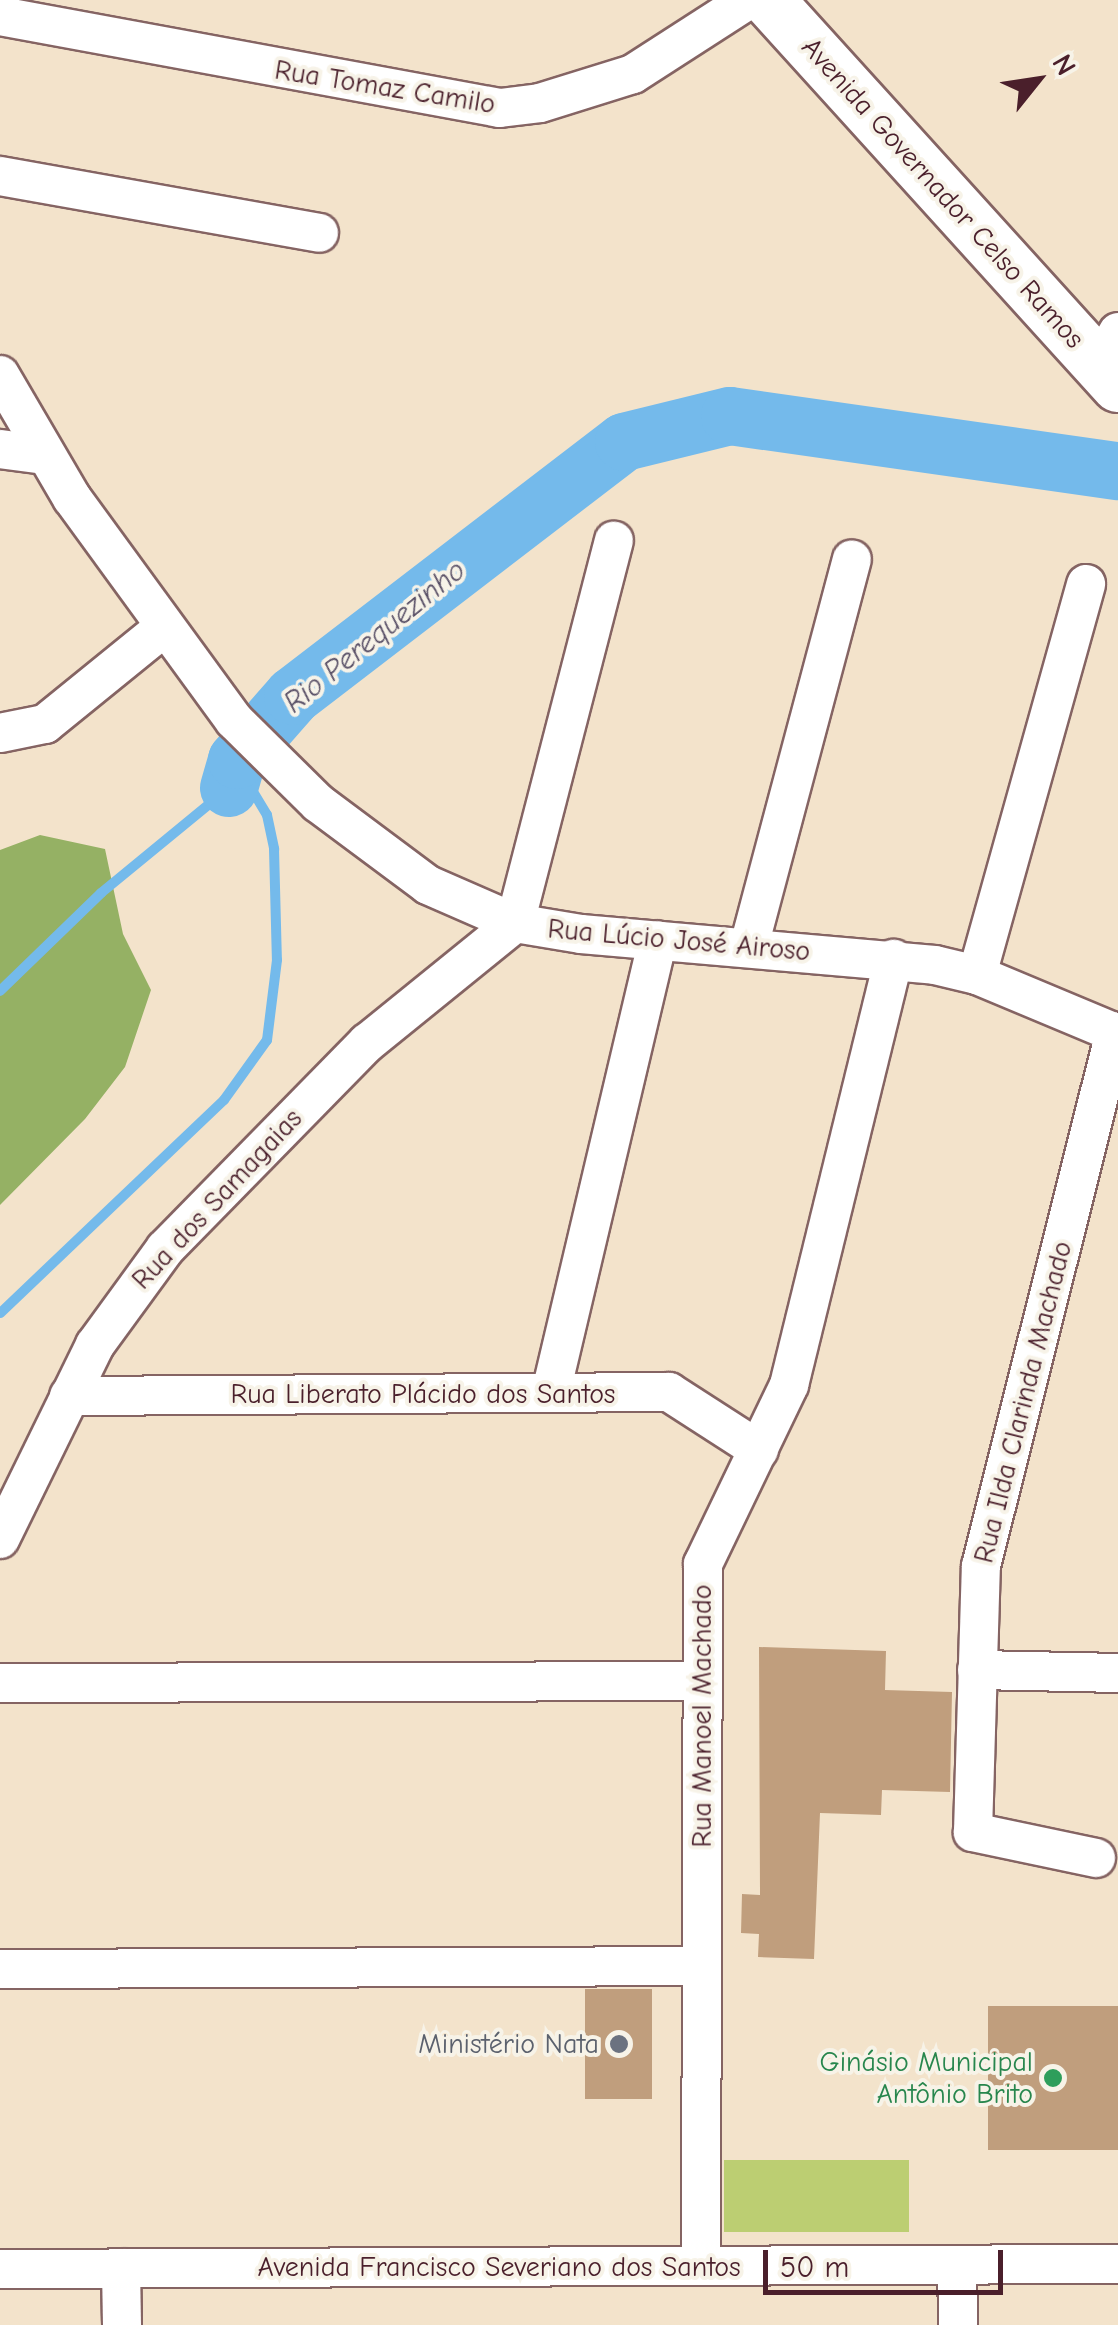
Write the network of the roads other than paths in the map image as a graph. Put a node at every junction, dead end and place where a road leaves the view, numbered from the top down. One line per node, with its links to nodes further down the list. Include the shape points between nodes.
1 (748, 0): 3 (street, Rua Tomaz Camilo, via 633,74 540,104 500,108)
2 (768, 0): 6 (main road, Avenida Governador Celso Ramos)
3 (0, 16)
4 (0, 176): 5 (street)
5 (320, 233)
6 (1112, 361)
7 (0, 375): 9 (street, Rua Lúcio José Airoso)
8 (0, 449): 9 (street)
9 (44, 456): 13 (street, Rua Lúcio José Airoso)
10 (614, 542): 15 (street)
11 (852, 559): 17 (street)
12 (1086, 584): 19 (street)
13 (163, 628): 14 (street, via 44,724); 15 (street, Rua Lúcio José Airoso, via 270,760 393,864 468,907)
14 (0, 733)
15 (515, 923): 16 (street, Rua Lúcio José Airoso); 22 (street, Rua dos Samagaias, via 368,1043 235,1174 126,1299)
16 (658, 942): 17 (street, Rua Lúcio José Airoso); 21 (street)
17 (749, 946): 18 (street, Rua Lúcio José Airoso)
18 (894, 959): 19 (street, Rua Lúcio José Airoso); 23 (street, Rua Manoel Machado, via 790,1386)
19 (978, 975): 20 (street, Rua Lúcio José Airoso)
20 (1116, 1033): 25 (street, Rua Ilda Clarinda Machado, via 981,1566)
21 (551, 1392): 22 (street, Rua Liberato Plácido dos Santos); 23 (street, Rua Liberato Plácido dos Santos, via 669,1392)
22 (69, 1396): 24 (street, Rua dos Samagaias)
23 (759, 1450): 27 (street, Rua Manoel Machado, via 703,1564)
24 (0, 1539)
25 (976, 1670): 26 (street); 29 (street, Rua Ilda Clarinda Machado, via 972,1832)
26 (1118, 1674)
27 (703, 1681): 28 (street); 30 (street, Rua Manoel Machado)
28 (0, 1683)
29 (1096, 1858)
30 (702, 1966): 31 (street); 34 (street, Rua Manoel Machado)
31 (0, 1970)
32 (1118, 2264): 33 (street, Avenida Francisco Severiano dos Santos)
33 (957, 2265): 34 (street, Avenida Francisco Severiano dos Santos); 38 (street)
34 (701, 2266): 35 (street, Avenida Francisco Severiano dos Santos)
35 (121, 2268): 36 (street, Avenida Francisco Severiano dos Santos); 37 (street)
36 (0, 2269)
37 (122, 2325)
38 (958, 2325)

